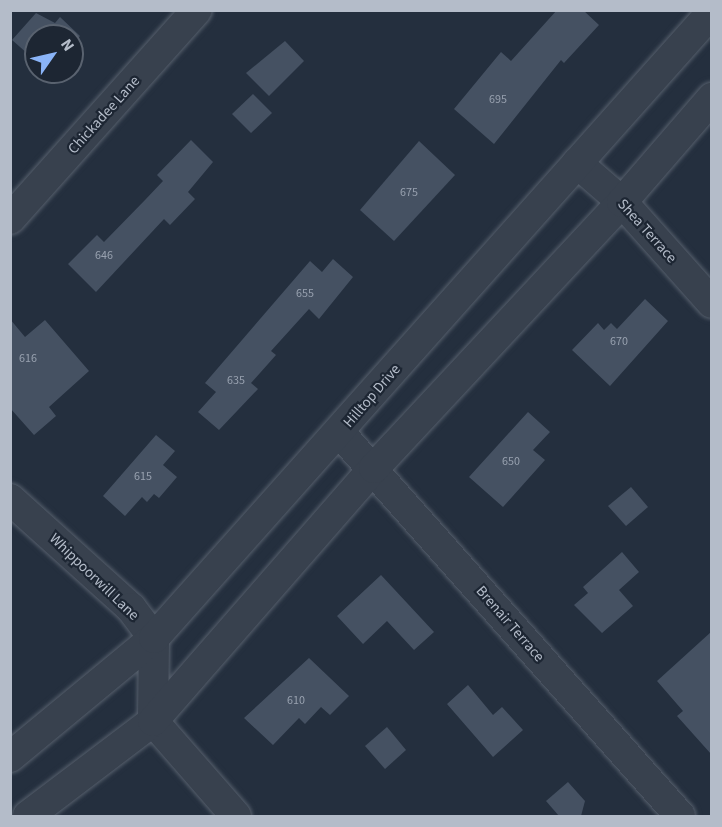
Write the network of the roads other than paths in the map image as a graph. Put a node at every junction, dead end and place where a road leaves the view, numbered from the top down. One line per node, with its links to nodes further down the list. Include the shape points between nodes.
1 (197, 10): 6 (street, Chickadee Lane)
2 (711, 12): 4 (street, Hilltop Drive)
3 (711, 98): 5 (street)
4 (578, 163): 5 (street, Shea Terrace); 8 (street, Hilltop Drive)
5 (622, 202): 7 (street, Shea Terrace); 9 (street)
6 (10, 219)
7 (711, 303)
8 (340, 433): 9 (street, Brenair Terrace); 11 (street, Hilltop Drive)
9 (374, 468): 12 (street); 16 (street, Brenair Terrace)
10 (10, 499): 11 (street, Whippoorwill Lane, via 130,608)
11 (154, 638): 12 (street); 13 (street, Hilltop Drive)
12 (153, 721): 14 (street); 15 (street)
13 (10, 757)
14 (28, 816)
15 (236, 816)
16 (680, 816)

